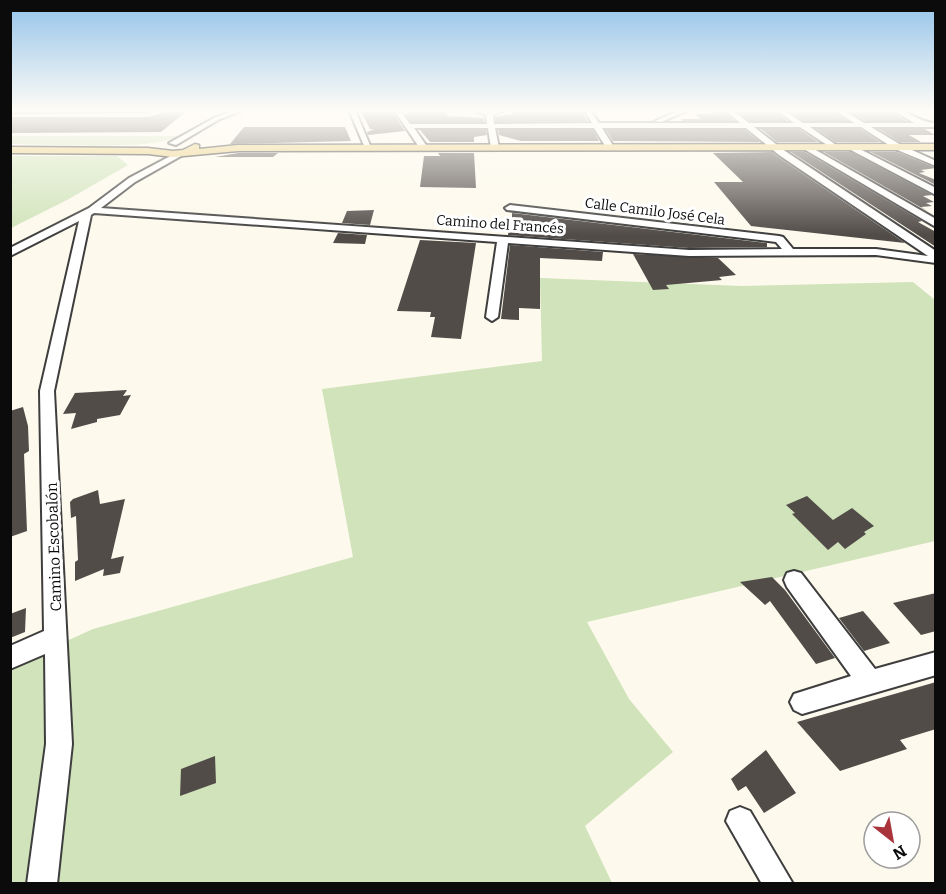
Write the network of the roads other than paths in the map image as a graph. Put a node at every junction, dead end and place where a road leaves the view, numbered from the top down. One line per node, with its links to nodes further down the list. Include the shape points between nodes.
1 (161, 152): 11 (street)
2 (176, 152): 9 (main road)
3 (184, 152): 9 (main road)
4 (195, 152): 9 (main road)
5 (783, 152): 17 (street, via 912,238)
6 (815, 152): 15 (street)
7 (861, 152): 12 (street)
8 (909, 152): 10 (street)
9 (180, 153): 11 (street)
10 (936, 164)
11 (132, 180): 14 (street)
12 (936, 192)
13 (510, 208): 19 (street, Calle Camilo José Cela, via 779,239)
14 (89, 211): 16 (street, Camino del Francés); 18 (street); 24 (street, Camino Escobalón, via 47,390)
15 (936, 224)
16 (503, 240): 19 (street, Camino del Francés, via 689,253); 22 (street)
17 (924, 242): 20 (street, Camino del Francés, via 925,251); 21 (street)
18 (10, 253)
19 (791, 254): 20 (street, Camino del Francés)
20 (906, 255): 21 (street, Camino del Francés)
21 (936, 258)
22 (492, 317)
23 (794, 580): 27 (street)
24 (57, 637): 25 (street); 30 (street, Camino Escobalón, via 59,744)
25 (10, 658)
26 (936, 663): 27 (street)
27 (870, 682): 28 (street)
28 (802, 702)
29 (740, 821): 31 (street)
30 (42, 884)
31 (779, 884)

